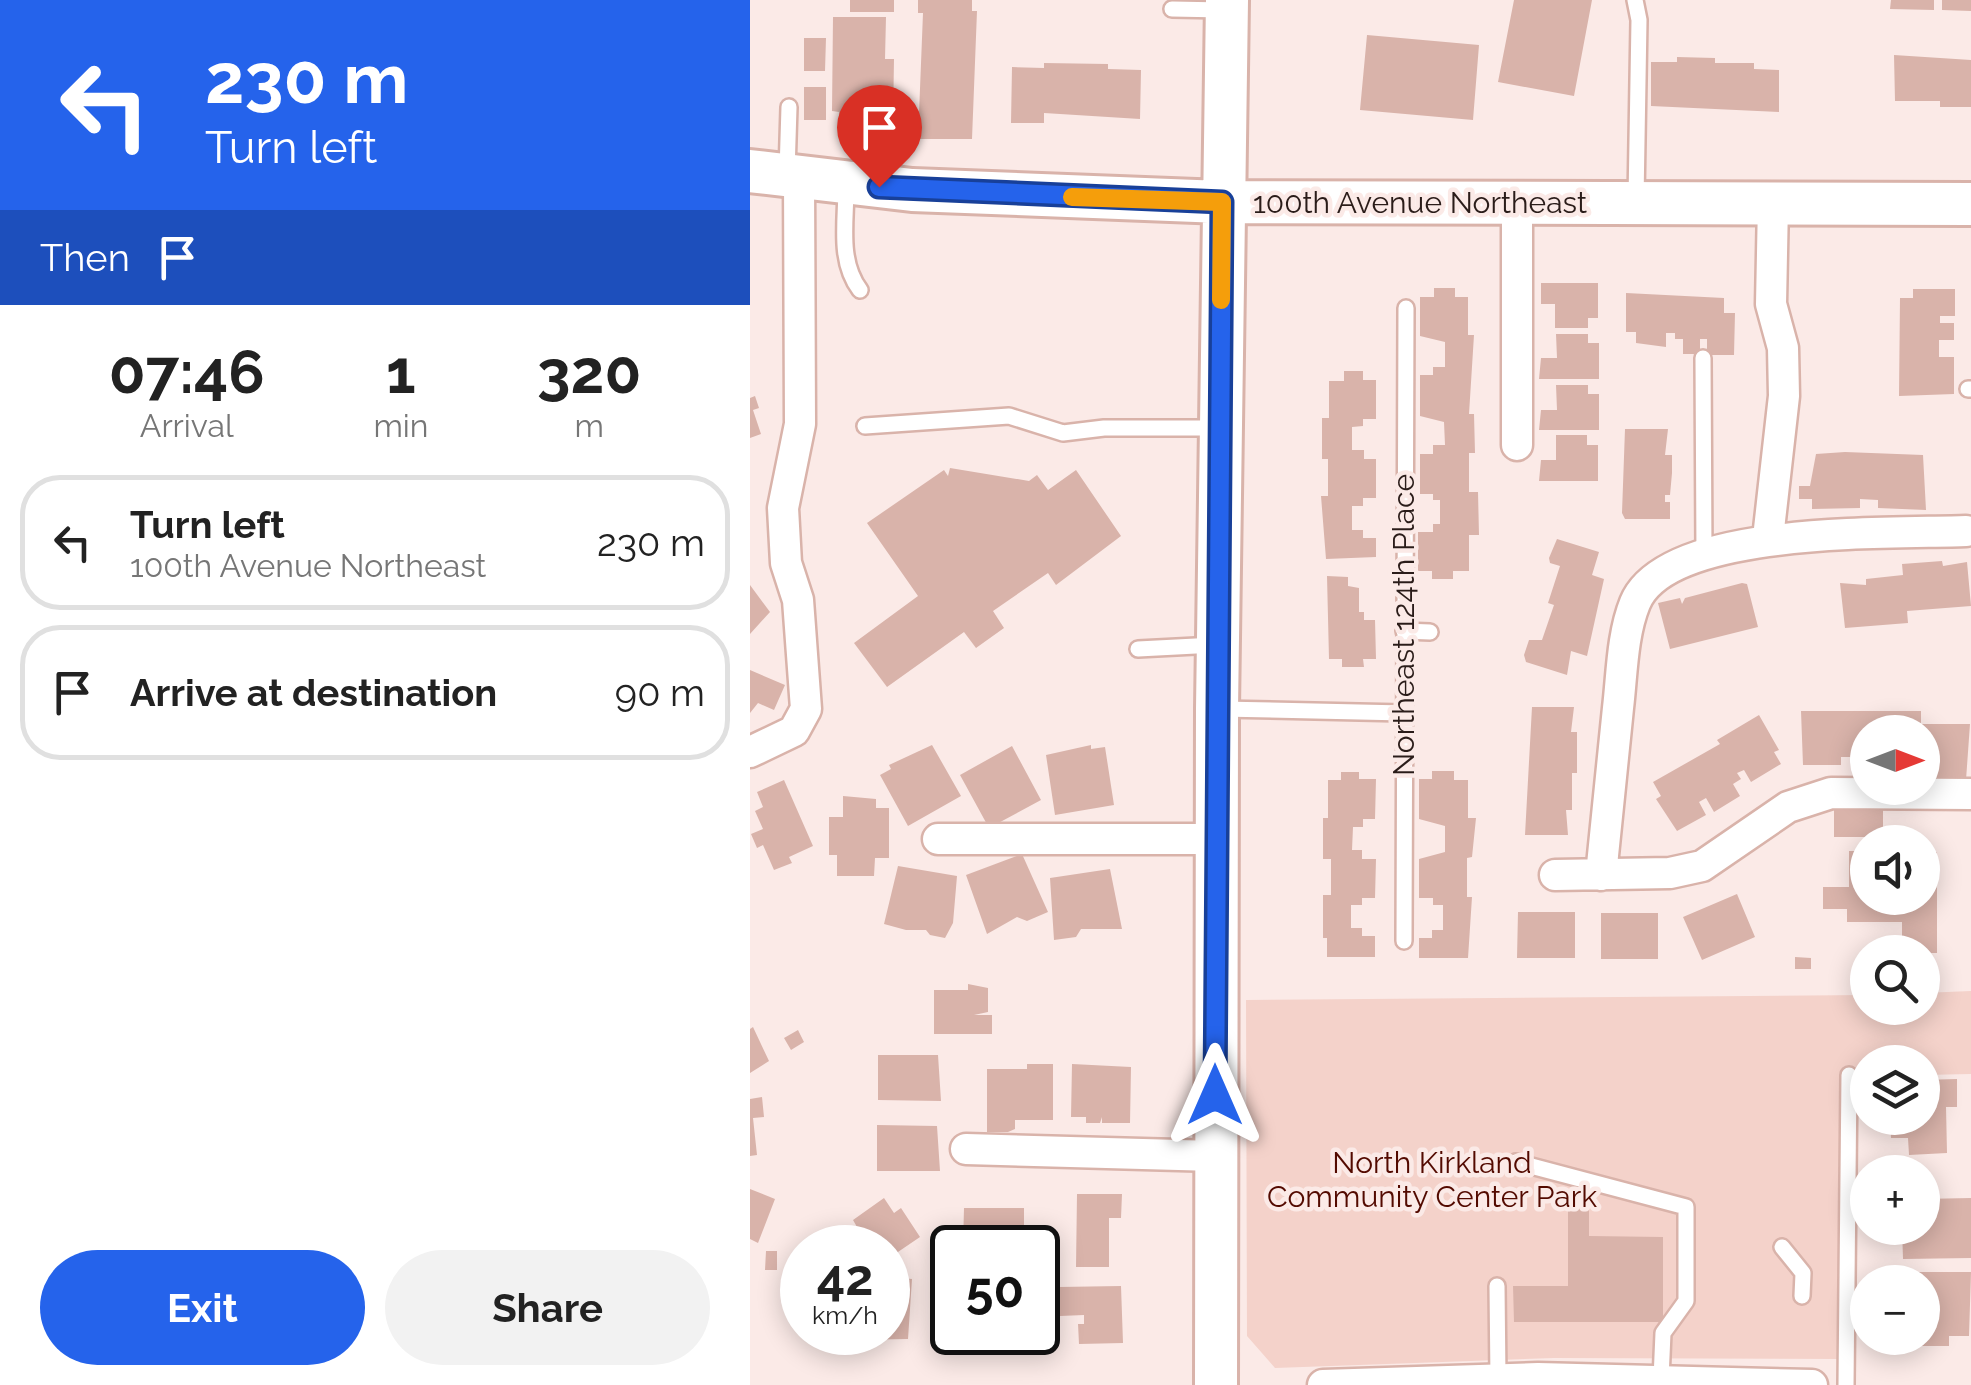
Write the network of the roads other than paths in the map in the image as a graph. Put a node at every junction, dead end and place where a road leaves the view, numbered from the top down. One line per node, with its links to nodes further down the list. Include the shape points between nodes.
1 (1635, 0): 10 (lane)
2 (1227, 5): 3 (lane); 7 (main road)
3 (1172, 9)
4 (790, 108): 5 (lane)
5 (779, 175): 6 (main road, 100th Avenue Northeast); 27 (street, via 800,424 784,508 786,562 798,600 806,709 794,731)
6 (846, 183): 7 (main road, 100th Avenue Northeast); 12 (lane, via 846,261)
7 (1222, 202): 8 (main road, 100th Avenue Northeast); 16 (main road)
8 (1518, 203): 10 (main road, 100th Avenue Northeast); 17 (street)
9 (1773, 203): 10 (main road, 100th Avenue Northeast); 11 (main road, 100th Avenue Northeast); 19 (street, via 1771,304 1783,348 1784,396)
10 (1636, 204)
11 (1971, 204)
12 (860, 290)
13 (1406, 308): 21 (lane, Northeast 124th Place)
14 (1704, 358): 20 (lane)
15 (865, 426): 16 (lane, via 1010,416 1063,433)
16 (1220, 428): 23 (main road)
17 (1518, 445)
18 (1966, 531): 19 (street)
19 (1768, 538): 20 (street)
20 (1704, 556): 32 (street, via 1656,578 1635,603)
21 (1404, 632): 22 (lane); 26 (lane, Northeast 124th Place)
22 (1430, 632)
23 (1218, 645): 24 (lane); 25 (main road)
24 (1138, 649)
25 (1217, 709): 26 (lane); 30 (main road)
26 (1404, 712): 33 (lane, Northeast 124th Place)
27 (750, 752)
28 (1971, 794): 32 (street, via 1831,794 1788,807 1702,866)
29 (938, 839): 30 (street)
30 (1216, 839): 36 (main road)
31 (1555, 874): 32 (street)
32 (1601, 875)
33 (1404, 941)
34 (1848, 1075): 48 (lane)
35 (966, 1149): 36 (street)
36 (1215, 1156): 44 (main road)
37 (1516, 1162): 42 (lane, via 1686,1207 1686,1301 1662,1333)
38 (1782, 1246): 40 (lane, via 1803,1273)
39 (1497, 1286): 41 (lane)
40 (1802, 1296)
41 (1498, 1380): 42 (street); 43 (street)
42 (1661, 1380): 47 (street)
43 (1458, 1383): 46 (street)
44 (1216, 1385)
45 (1323, 1385): 46 (street)
46 (1343, 1385)
47 (1812, 1385)
48 (1846, 1385)

